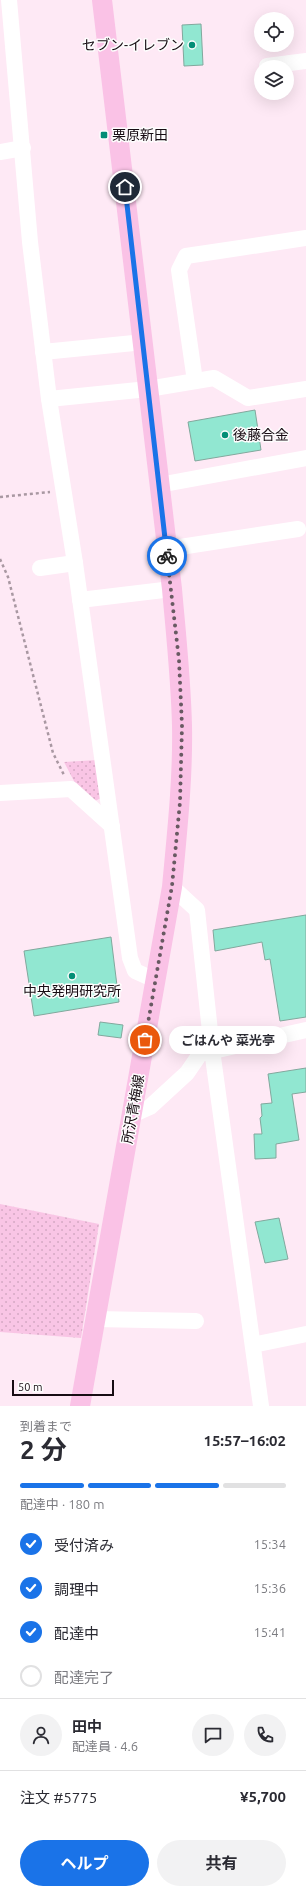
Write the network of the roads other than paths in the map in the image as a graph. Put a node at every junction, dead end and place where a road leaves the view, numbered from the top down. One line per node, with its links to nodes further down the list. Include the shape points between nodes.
1 (9, 0): 5 (street)
2 (102, 0): 8 (main road, 所沢青梅線)
3 (306, 60): 4 (street)
4 (294, 62)
5 (23, 148): 6 (street); 9 (street, via 30,242)
6 (0, 152)
7 (306, 238): 10 (street, via 186,256 179,270)
8 (144, 342): 9 (street); 11 (main road, 所沢青梅線)
9 (43, 352): 13 (street)
10 (195, 381): 11 (street); 12 (street, via 214,378 248,398)
11 (148, 389): 13 (street); 15 (main road, 所沢青梅線)
12 (306, 389)
13 (49, 399): 18 (street)
14 (306, 458): 15 (street)
15 (159, 485): 17 (main road, 所沢青梅線)
16 (298, 530): 17 (street)
17 (166, 549): 20 (main road, 所沢青梅線)
18 (75, 563): 19 (street); 21 (street)
19 (40, 568)
20 (172, 589): 21 (street); 24 (main road, 所沢青梅線, via 182,726 180,802)
21 (80, 600): 23 (street)
22 (0, 793): 23 (street, via 72,789)
23 (112, 826): 25 (street, via 130,958 135,971)
24 (172, 886): 25 (main road, 所沢青梅線); 27 (street, via 197,910)
25 (155, 980): 28 (main road, 所沢青梅線)
26 (306, 1030): 27 (street)
27 (212, 1050): 28 (street, via 200,1054 187,1074 150,1107); 32 (street)
28 (132, 1115): 29 (main road, 所沢青梅線)
29 (95, 1319): 30 (street); 33 (main road, 所沢青梅線)
30 (196, 1321)
31 (306, 1334): 32 (street)
32 (253, 1344): 34 (street)
33 (80, 1406)
34 (261, 1406)

